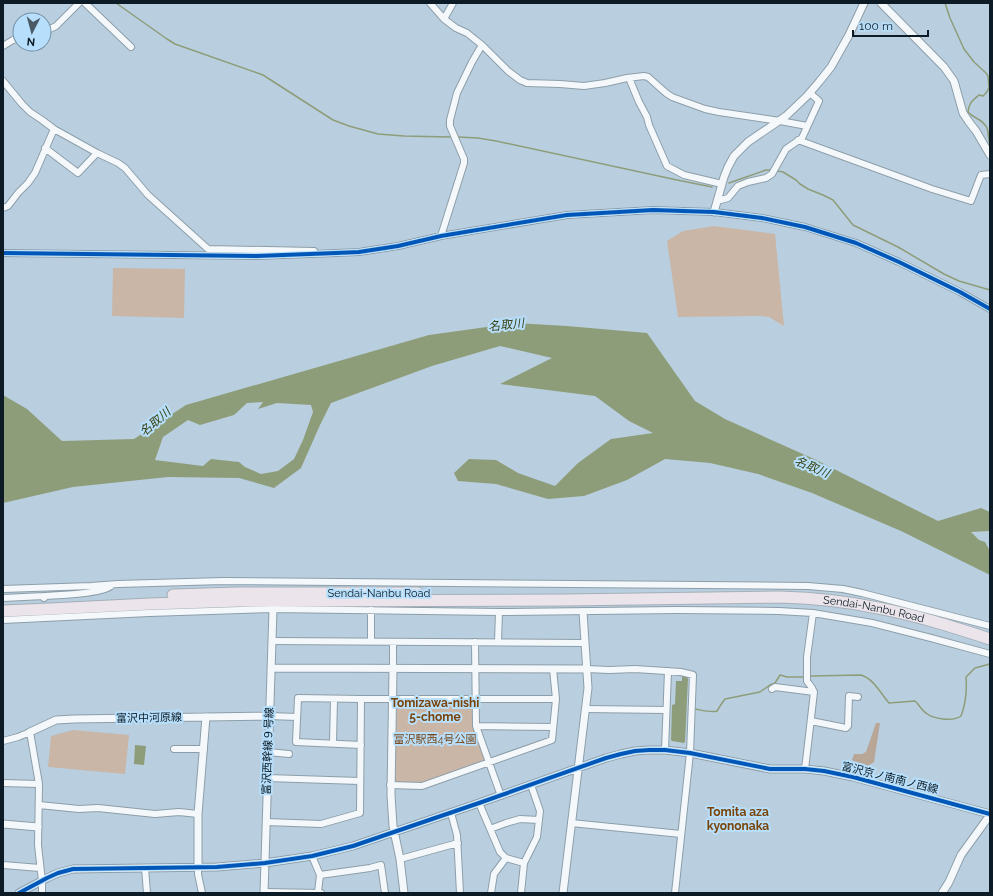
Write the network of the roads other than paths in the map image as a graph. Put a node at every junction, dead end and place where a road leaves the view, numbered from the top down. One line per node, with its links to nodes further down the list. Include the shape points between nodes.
1 (85, 3): 12 (street)
2 (430, 3): 7 (street)
3 (453, 3): 7 (street)
4 (864, 3): 15 (street, via 831,67)
5 (881, 3): 22 (street, via 954,81 964,113)
6 (76, 4): 8 (street)
7 (444, 19): 10 (street)
8 (52, 28)
9 (12, 41): 11 (street)
10 (482, 45): 13 (street, via 508,71 527,83 593,86); 28 (street, via 457,93 450,120 464,163)
11 (3, 46)
12 (131, 46)
13 (629, 78): 16 (street, via 648,77 672,97 705,109); 24 (street, via 667,166 684,175)
14 (3, 81): 18 (street, via 30,112)
15 (810, 93): 16 (street); 17 (street, via 819,101)
16 (780, 120): 17 (street); 24 (street, via 748,142 734,156)
17 (807, 126): 19 (street, via 802,138)
18 (54, 128): 20 (street); 21 (street)
19 (798, 140): 23 (street, via 971,201 981,175); 25 (street, via 786,149 772,174 738,186 728,198)
20 (45, 148): 21 (street, via 78,173); 26 (street, via 35,173 8,206)
21 (96, 153): 30 (street, via 125,168 148,195 208,249)
22 (990, 155)
23 (990, 174)
24 (722, 184): 25 (street)
25 (717, 201): 27 (street)
26 (3, 208)
27 (714, 212): 28 (street, via 654,210 567,215); 31 (street, via 805,227 856,243)
28 (440, 236): 30 (street, via 398,246)
29 (3, 253): 30 (street, via 257,256)
30 (336, 253)
31 (990, 309)
32 (113, 584): 33 (street); 35 (street, via 110,588 75,594); 44 (street, via 228,581 808,586 862,593)
33 (3, 589)
34 (755, 597): 36 (highway, Sendai-Nanbu Road, via 238,593); 39 (highway, Sendai-Nanbu Road, via 238,601); 45 (highway, Sendai-Nanbu Road, via 807,598 879,608)
35 (3, 598)
36 (3, 604)
37 (273, 609): 38 (street); 43 (street, via 44,616); 46 (street, 富沢西幹線９号線)
38 (371, 610): 40 (street); 48 (street)
39 (3, 611)
40 (499, 612): 41 (street); 47 (street)
41 (583, 612): 42 (street, via 677,610); 51 (street)
42 (813, 613): 52 (street, via 872,623); 60 (street, via 807,657 807,681)
43 (3, 620)
44 (990, 626)
45 (990, 639)
46 (272, 641): 48 (street); 53 (street, 富沢西幹線９号線)
47 (498, 641): 50 (street); 51 (street)
48 (371, 642): 49 (street)
49 (393, 642): 50 (street); 54 (street)
50 (475, 642): 55 (street)
51 (585, 642): 57 (street)
52 (990, 654)
53 (271, 668): 54 (street); 69 (street, 富沢西幹線９号線)
54 (393, 669): 55 (street); 64 (street)
55 (476, 669): 56 (street); 65 (street)
56 (553, 669): 57 (street); 66 (street)
57 (586, 669): 58 (street); 67 (street)
58 (668, 672): 68 (street); 83 (street, via 693,675)
59 (772, 689): 60 (street, via 775,687 784,691)
60 (814, 692): 72 (street)
61 (858, 697): 72 (street, via 849,696 846,728)
62 (334, 699): 63 (street); 71 (street, via 298,698); 77 (street)
63 (361, 699): 64 (street); 78 (street)
64 (392, 699): 65 (street); 92 (street)
65 (476, 699): 66 (street); 73 (street)
66 (556, 699): 74 (street)
67 (586, 709): 68 (street); 86 (street)
68 (666, 710): 81 (street)
69 (270, 716): 70 (street, 富沢中河原線); 71 (street); 82 (street, 富沢西幹線９号線)
70 (206, 717): 75 (street, 富沢中河原線, via 56,720); 80 (street)
71 (297, 717): 77 (street, via 296,742)
72 (811, 721): 87 (street)
73 (476, 726): 74 (street); 85 (street)
74 (553, 727): 85 (street, via 552,740)
75 (30, 732): 76 (street); 91 (street)
76 (3, 741)
77 (332, 743): 78 (street)
78 (361, 745): 89 (street)
79 (174, 748): 80 (street)
80 (204, 748): 98 (street)
81 (665, 750): 83 (street, 富沢京ノ南南ノ西線); 86 (street, 富沢京ノ南南ノ西線, via 621,754)
82 (268, 752): 84 (street); 88 (street, 富沢西幹線９号線)
83 (690, 753): 87 (street, 富沢京ノ南南ノ西線, via 770,769); 107 (street)
84 (289, 754)
85 (489, 763): 92 (street, via 422,786); 94 (street)
86 (578, 769): 93 (street, 富沢京ノ南南ノ西線); 102 (street)
87 (805, 769): 99 (street, 富沢京ノ南南ノ西線, via 853,777)
88 (267, 778): 89 (street); 101 (street, 富沢西幹線９号線)
89 (360, 781): 101 (street, via 360,813 321,824)
90 (3, 783): 91 (street)
91 (39, 784): 96 (street)
92 (390, 785): 106 (street)
93 (531, 785): 94 (street, 富沢京ノ南南ノ西線); 100 (street, via 540,811)
94 (501, 796): 95 (street, 富沢京ノ南南ノ西線)
95 (479, 803): 97 (street, 富沢京ノ南南ノ西線); 105 (street)
96 (39, 805): 98 (street, via 79,810 98,808 156,814); 104 (street)
97 (451, 813): 106 (street, 富沢京ノ南南ノ西線); 108 (street)
98 (198, 814): 115 (street)
99 (989, 818): 133 (street, via 961,855)
100 (539, 820): 105 (street, via 520,819); 113 (street, via 537,837)
101 (266, 822): 112 (street, 富沢西幹線９号線)
102 (571, 823): 107 (street); 131 (street)
103 (3, 824): 104 (street)
104 (38, 827): 116 (street)
105 (490, 829): 110 (street, via 500,852)
106 (395, 832): 109 (street, 富沢京ノ南南ノ西線); 111 (street)
107 (681, 834): 132 (street)
108 (458, 843): 111 (street); 128 (street)
109 (312, 856): 112 (street, 富沢京ノ南南ノ西線); 118 (street)
110 (506, 858): 113 (street); 129 (street, via 494,874)
111 (400, 859): 127 (street)
112 (265, 863): 115 (street, 富沢京ノ南南ノ西線); 120 (street, 富沢西幹線９号線)
113 (524, 863): 130 (street)
114 (3, 865): 116 (street)
115 (198, 867): 117 (street, 富沢京ノ南南ノ西線); 124 (street)
116 (40, 868): 119 (street)
117 (145, 868): 119 (street, 富沢京ノ南南ノ西線, via 73,869); 123 (street)
118 (320, 875): 125 (street); 126 (street, via 382,865)
119 (42, 881): 121 (street, 富沢京ノ南南ノ西線); 122 (street)
120 (264, 892): 125 (street)
121 (19, 893)
122 (42, 893)
123 (147, 893)
124 (202, 893)
125 (320, 893)
126 (385, 893)
127 (404, 893)
128 (460, 893)
129 (491, 893)
130 (521, 893)
131 (563, 893)
132 (675, 893)
133 (942, 893)

